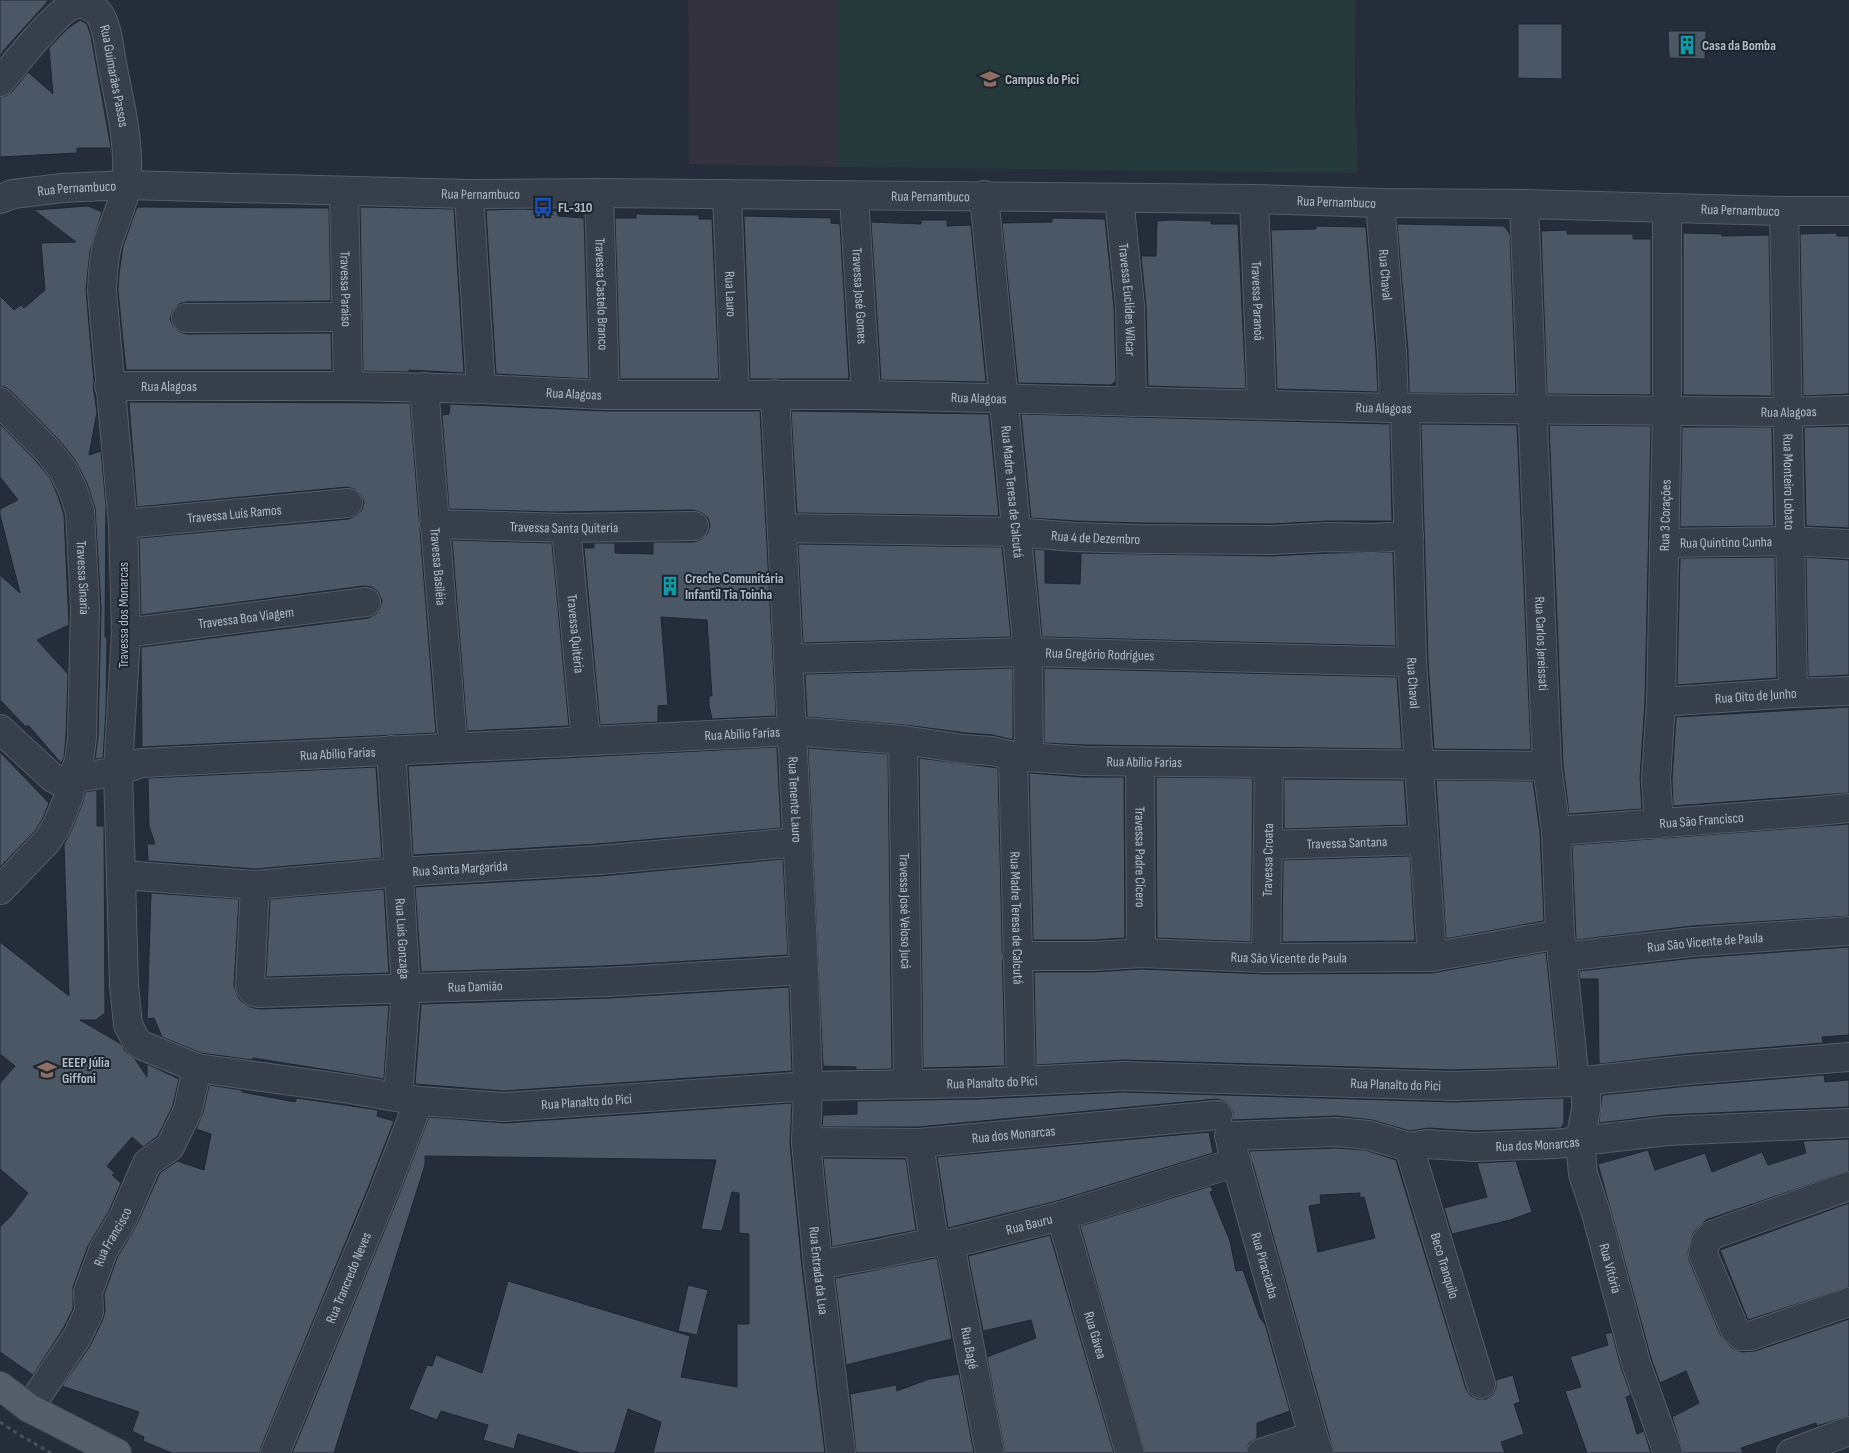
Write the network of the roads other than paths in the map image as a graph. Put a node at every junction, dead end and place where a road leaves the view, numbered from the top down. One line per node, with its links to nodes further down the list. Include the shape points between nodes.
1 (0, 82): 2 (street, Rua Guimarães Passos, via 26,50 72,5 84,4 94,9 106,31 114,75 127,156)
2 (126, 185): 3 (street, Rua Pernambuco); 7 (street, Rua Pernambuco, via 62,188); 19 (street, Travessa dos Monarcas, via 103,268)
3 (344, 191): 5 (street, Rua Pernambuco); 17 (street, Travessa Paraíso)
4 (599, 193): 5 (street, Rua Pernambuco); 6 (street, Rua Pernambuco); 23 (street, Travessa Castelo Branco)
5 (469, 194): 22 (street)
6 (727, 194): 8 (street, Rua Pernambuco); 24 (street, Rua Lauro)
7 (4, 196)
8 (854, 196): 9 (street, Rua Pernambuco); 26 (street, Travessa José Gomes)
9 (984, 196): 10 (street, Rua Pernambuco); 27 (street, Rua Madre Teresa de Calcutá)
10 (1119, 198): 11 (street, Rua Pernambuco); 29 (street, Travessa Euclides Wilcar, via 1130,306)
11 (1254, 199): 12 (street, Rua Pernambuco); 30 (street, Travessa Paranoá)
12 (1380, 202): 13 (street, Rua Pernambuco); 31 (street, Rua Chaval, via 1392,352)
13 (1524, 204): 14 (street, Rua Pernambuco); 32 (street, Rua Carlos Jereissati)
14 (1666, 208): 15 (street, Rua Pernambuco); 34 (street, Rua 3 Corações)
15 (1784, 211): 16 (street, Rua Pernambuco); 35 (street, Rua Monteiro Lobato)
16 (1849, 211)
17 (348, 317): 18 (street); 20 (street, Travessa Paraíso)
18 (186, 318)
19 (110, 386): 20 (street, Rua Alagoas); 37 (street, Travessa dos Monarcas)
20 (348, 386): 21 (street, Rua Alagoas)
21 (424, 387): 22 (street, Rua Alagoas); 38 (street, Travessa Basiléia)
22 (481, 389): 23 (street, Rua Alagoas)
23 (604, 394): 24 (street, Rua Alagoas)
24 (735, 394): 25 (street, Rua Alagoas)
25 (775, 394): 26 (street, Rua Alagoas); 41 (street, Rua Tenente Lauro)
26 (866, 395): 27 (street, Rua Alagoas)
27 (1004, 399): 29 (street, Rua Alagoas); 42 (street, Rua Madre Teresa de Calcutá)
28 (0, 402): 67 (street, Travessa Sinaria, via 64,470 80,512 84,608 82,737 79,762)
29 (1132, 402): 30 (street, Rua Alagoas)
30 (1262, 405): 31 (street, Rua Alagoas)
31 (1400, 408): 32 (street, Rua Alagoas); 43 (street, Rua Chaval)
32 (1532, 410): 34 (street, Rua Alagoas); 65 (street, Rua Carlos Jereissati)
33 (1849, 410): 35 (street, Rua Alagoas)
34 (1667, 411): 35 (street, Rua Alagoas); 45 (street, Rua 3 Corações)
35 (1787, 412): 44 (street, Rua Monteiro Lobato)
36 (348, 504): 37 (street, Travessa Luís Ramos)
37 (123, 524): 48 (street, Travessa dos Monarcas)
38 (434, 524): 40 (street, Travessa Santa Quiteria); 59 (street, Travessa Basiléia)
39 (694, 526): 40 (street, Travessa Santa Quiteria)
40 (566, 528): 58 (street, Travessa Quitéria)
41 (782, 528): 42 (street, Rua 4 de Dezembro); 50 (street, Rua Tenente Lauro)
42 (1016, 532): 43 (street, Rua 4 de Dezembro, via 1140,539); 49 (street, Rua Madre Teresa de Calcutá)
43 (1409, 536): 51 (street, Rua Chaval)
44 (1791, 541): 45 (street, Rua Quintino Cunha); 46 (street, Rua Quintino Cunha); 53 (street, Rua Monteiro Lobato)
45 (1664, 543): 54 (street, Rua 3 Corações)
46 (1849, 544)
47 (366, 602): 48 (street, Travessa Boa Viagem)
48 (126, 633): 66 (street, Travessa dos Monarcas)
49 (1028, 652): 50 (street, Rua Gregório Rodrigues); 51 (street, Rua Gregório Rodrigues); 61 (street, Rua Madre Teresa de Calcutá)
50 (788, 659): 56 (street, Rua Tenente Lauro)
51 (1412, 662): 64 (street, Rua Chaval)
52 (1849, 691): 53 (street, Rua Oito de Junho)
53 (1794, 693): 54 (street, Rua Oito de Junho)
54 (1661, 702): 69 (street, Rua 3 Corações, via 1656,779)
55 (0, 729): 67 (street, via 53,778)
56 (792, 731): 57 (street, Rua Abílio Farias); 58 (street, Rua Abílio Farias); 72 (street, Rua Tenente Lauro)
57 (903, 740): 61 (street, Rua Abílio Farias); 92 (street, Travessa José Veloso Jucá)
58 (586, 741): 59 (street, Rua Abílio Farias)
59 (454, 747): 60 (street, Rua Abílio Farias)
60 (391, 750): 66 (street, Rua Abílio Farias, via 141,763); 74 (street, Rua Luís Gonzaga)
61 (1021, 757): 62 (street, Rua Abílio Farias); 81 (street, Rua Madre Teresa de Calcutá)
62 (1140, 762): 63 (street, Rua Abílio Farias); 80 (street, Travessa Padre Cícero)
63 (1269, 763): 64 (street, Rua Abílio Farias); 73 (street, Travessa Croata)
64 (1418, 765): 65 (street, Rua Abílio Farias); 71 (street, Rua Chaval)
65 (1547, 766): 70 (street, Rua Carlos Jereissati)
66 (118, 771): 67 (street, Rua Abílio Farias); 75 (street, Travessa dos Monarcas)
67 (71, 780): 77 (street, via 69,796 57,825)
68 (1849, 808): 69 (street, Rua São Francisco)
69 (1659, 824): 70 (street, Rua São Francisco)
70 (1556, 831): 79 (street, Rua Carlos Jereissati)
71 (1423, 840): 73 (street, Travessa Santana); 82 (street, Rua Chaval)
72 (797, 842): 74 (street, Rua Santa Margarida, via 599,860); 84 (street, Rua Tenente Lauro)
73 (1269, 845): 83 (street, Travessa Croata)
74 (399, 872): 76 (street, Rua Santa Margarida); 85 (street, Rua Luís Gonzaga)
75 (122, 875): 76 (street, Rua Santa Margarida); 86 (street, Travessa dos Monarcas, via 126,1019)
76 (255, 885): 85 (street, Rua Damião, via 250,987 254,992)
77 (0, 890)
78 (1849, 931): 79 (street, Rua São Vicente de Paula, via 1693,942)
79 (1561, 946): 82 (street, Rua São Vicente de Paula); 91 (street, Rua Carlos Jereissati)
80 (1141, 953): 81 (street, Rua São Vicente de Paula); 83 (street, Rua São Vicente de Paula)
81 (1017, 956): 90 (street, Rua Madre Teresa de Calcutá)
82 (1432, 957): 83 (street, Rua São Vicente de Paula)
83 (1266, 958)
84 (804, 970): 85 (street, Rua Damião, via 608,982); 93 (street, Rua Tenente Lauro)
85 (406, 988): 94 (street, Rua Luís Gonzaga)
86 (141, 1045): 88 (street, Rua Planalto do Pici)
87 (1849, 1057): 91 (street, Rua Planalto do Pici)
88 (197, 1068): 94 (street, Rua Planalto do Pici); 109 (street, Rua Francisco, via 188,1110 170,1147 147,1163 123,1218 103,1251 88,1292 89,1312 77,1337)
89 (1216, 1078): 90 (street, Rua Planalto do Pici, via 1123,1076); 91 (street, Rua Planalto do Pici, via 1454,1086); 96 (street, Rua Piracicaba)
90 (1021, 1081): 92 (street, Rua Planalto do Pici)
91 (1580, 1082): 97 (street, Rua Vitória, via 1586,1109)
92 (908, 1083): 93 (street, Rua Planalto do Pici)
93 (808, 1086): 94 (street, Rua Planalto do Pici, via 504,1107); 98 (street, Rua Entrada da Lua)
94 (409, 1099): 113 (street, Rua Trancredo Neves, via 383,1194)
95 (1849, 1123): 97 (street, Rua dos Monarcas, via 1667,1131)
96 (1224, 1125): 99 (street, Rua dos Monarcas); 100 (street, Rua dos Monarcas, via 1368,1135); 101 (street, Rua Piracicaba)
97 (1580, 1141): 100 (street, Rua dos Monarcas, via 1483,1147); 118 (street, Rua Vitória, via 1583,1174 1636,1363)
98 (806, 1142): 99 (street, Rua dos Monarcas); 105 (street, Rua Entrada da Lua)
99 (919, 1143): 104 (street, Rua Bagé)
100 (1409, 1146): 107 (street, Beco Tranquilo)
101 (1237, 1162): 103 (street, Rua Bauru); 111 (street, Rua Piracicaba)
102 (1849, 1186): 106 (street, via 1712,1235 1704,1244 1703,1254 1735,1330 1742,1336)
103 (1061, 1216): 104 (street, Rua Bauru); 116 (street, Rua Gávea)
104 (942, 1243): 105 (street, Rua Bauru); 115 (street, Rua Bagé)
105 (818, 1264): 114 (street, Rua Entrada da Lua)
106 (1849, 1302)
107 (1481, 1384)
108 (0, 1386): 109 (main road)
109 (29, 1408): 112 (main road)
110 (1849, 1431): 119 (street)
111 (1316, 1445): 117 (street)
112 (117, 1453)
113 (275, 1453)
114 (840, 1453)
115 (990, 1453)
116 (1130, 1453)
117 (1261, 1453)
118 (1668, 1453)
119 (1791, 1453)

